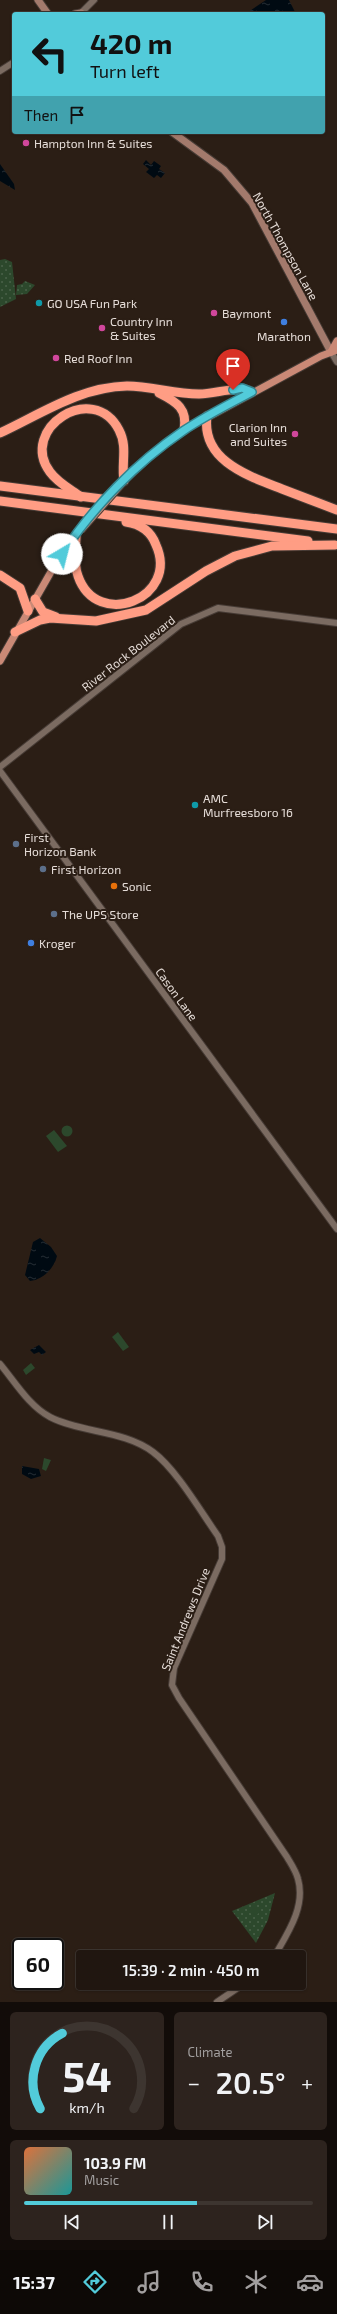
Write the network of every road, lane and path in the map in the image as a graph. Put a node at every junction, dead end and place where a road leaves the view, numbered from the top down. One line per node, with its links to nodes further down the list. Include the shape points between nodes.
1 (38, 0): 3 (main road)
2 (94, 0): 4 (street)
3 (47, 12)
4 (81, 12)
5 (12, 63): 6 (street)
6 (0, 71)
7 (175, 134): 9 (main road, North Thompson Lane, via 224,170 252,203)
8 (337, 341): 9 (main road)
9 (334, 351): 10 (street); 12 (main road)
10 (337, 362)
11 (128, 386): 12 (highway, via 198,394 242,388); 14 (highway, via 154,391 169,398 184,412); 15 (highway, via 104,387 71,397)
12 (252, 392): 13 (main road)
13 (207, 416): 14 (main road); 20 (highway, via 206,426 213,445 220,456 235,469)
14 (184, 430): 16 (main road, via 151,455)
15 (0, 433)
16 (124, 481): 18 (highway, via 123,439 112,421 85,408 66,413 53,423 47,432 44,441 44,461 56,480); 23 (main road, bridge)
17 (0, 486): 18 (highway)
18 (82, 498): 22 (highway)
19 (0, 501): 21 (highway)
20 (337, 510)
21 (110, 515): 23 (highway, via 142,527 159,550 160,572 146,595 127,604 116,605 101,601 88,593 77,576); 24 (highway)
22 (337, 529)
23 (78, 533): 26 (main road, via 56,563)
24 (336, 545): 28 (highway, via 272,546 235,556 206,571 146,610 96,621)
25 (0, 575): 27 (highway, via 20,588)
26 (35, 600): 27 (main road); 28 (highway, via 43,612)
27 (28, 611): 30 (main road)
28 (65, 619): 30 (highway, via 40,620)
29 (337, 623): 32 (street, River Rock Boulevard, via 218,608 181,624)
30 (15, 632): 31 (main road)
31 (0, 661)
32 (0, 767)
33 (0, 771): 34 (street, Cason Lane)
34 (337, 1229)
35 (0, 1364): 36 (street, Saint Andrews Drive, via 36,1408 51,1417 136,1443 153,1452 175,1476 218,1536 222,1547 222,1559 174,1668 172,1685 298,1877 299,1906)
36 (277, 1950)
37 (235, 1990): 38 (street)
38 (217, 2002)

